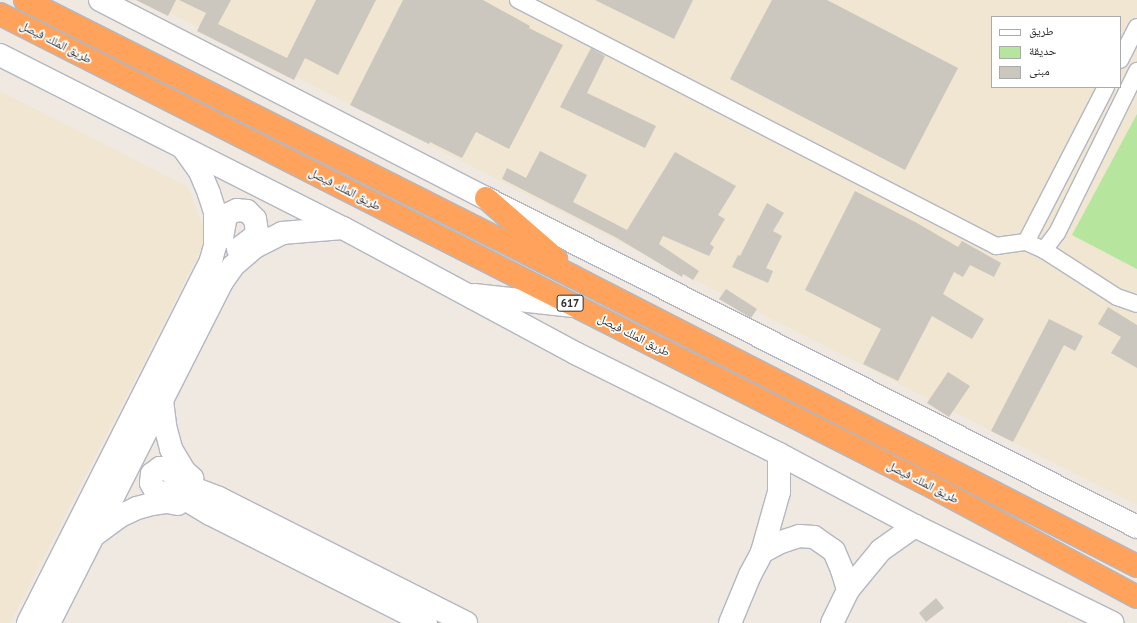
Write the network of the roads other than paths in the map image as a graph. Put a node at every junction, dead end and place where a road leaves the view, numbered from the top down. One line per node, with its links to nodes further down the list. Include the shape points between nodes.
1 (25, 0): 15 (highway, طريق الملك فيصل / 617)
2 (100, 0): 11 (main road)
3 (518, 0): 13 (street, via 996,246)
4 (0, 14): 19 (highway, طريق الملك فيصل / 617)
5 (1137, 26): 7 (street)
6 (0, 55): 10 (main road)
7 (1121, 58)
8 (1137, 71): 14 (street, via 1057,233)
9 (1105, 88): 13 (street)
10 (183, 147): 12 (main road); 16 (main road, via 199,170 210,193 215,212)
11 (486, 198): 15 (highway, via 542,246); 24 (main road)
12 (343, 228): 16 (main road, via 296,231 269,238); 17 (main road)
13 (1026, 242): 14 (street)
14 (1044, 250): 18 (street, via 1117,297)
15 (572, 276): 27 (highway, طريق الملك فيصل / 617)
16 (214, 278): 20 (main road); 30 (main road)
17 (463, 294): 19 (main road); 21 (main road, via 577,354)
18 (1137, 304)
19 (577, 306): 29 (highway, طريق الملك فيصل / 617, via 942,492)
20 (162, 400): 22 (main road, via 168,438 177,461); 25 (main road)
21 (779, 454): 23 (main road); 26 (main road, via 779,492)
22 (214, 506): 25 (main road, via 167,502 152,504 120,516); 32 (main road); 33 (main road)
23 (915, 526): 28 (main road, via 881,550); 36 (main road)
24 (1137, 526)
25 (93, 536): 31 (main road)
26 (762, 552): 28 (main road, via 800,536 814,537 834,551); 34 (main road)
27 (1137, 566)
28 (848, 590): 35 (main road)
29 (1137, 596)
30 (28, 623)
31 (49, 623)
32 (426, 623)
33 (466, 623)
34 (730, 623)
35 (832, 623)
36 (1113, 623)

